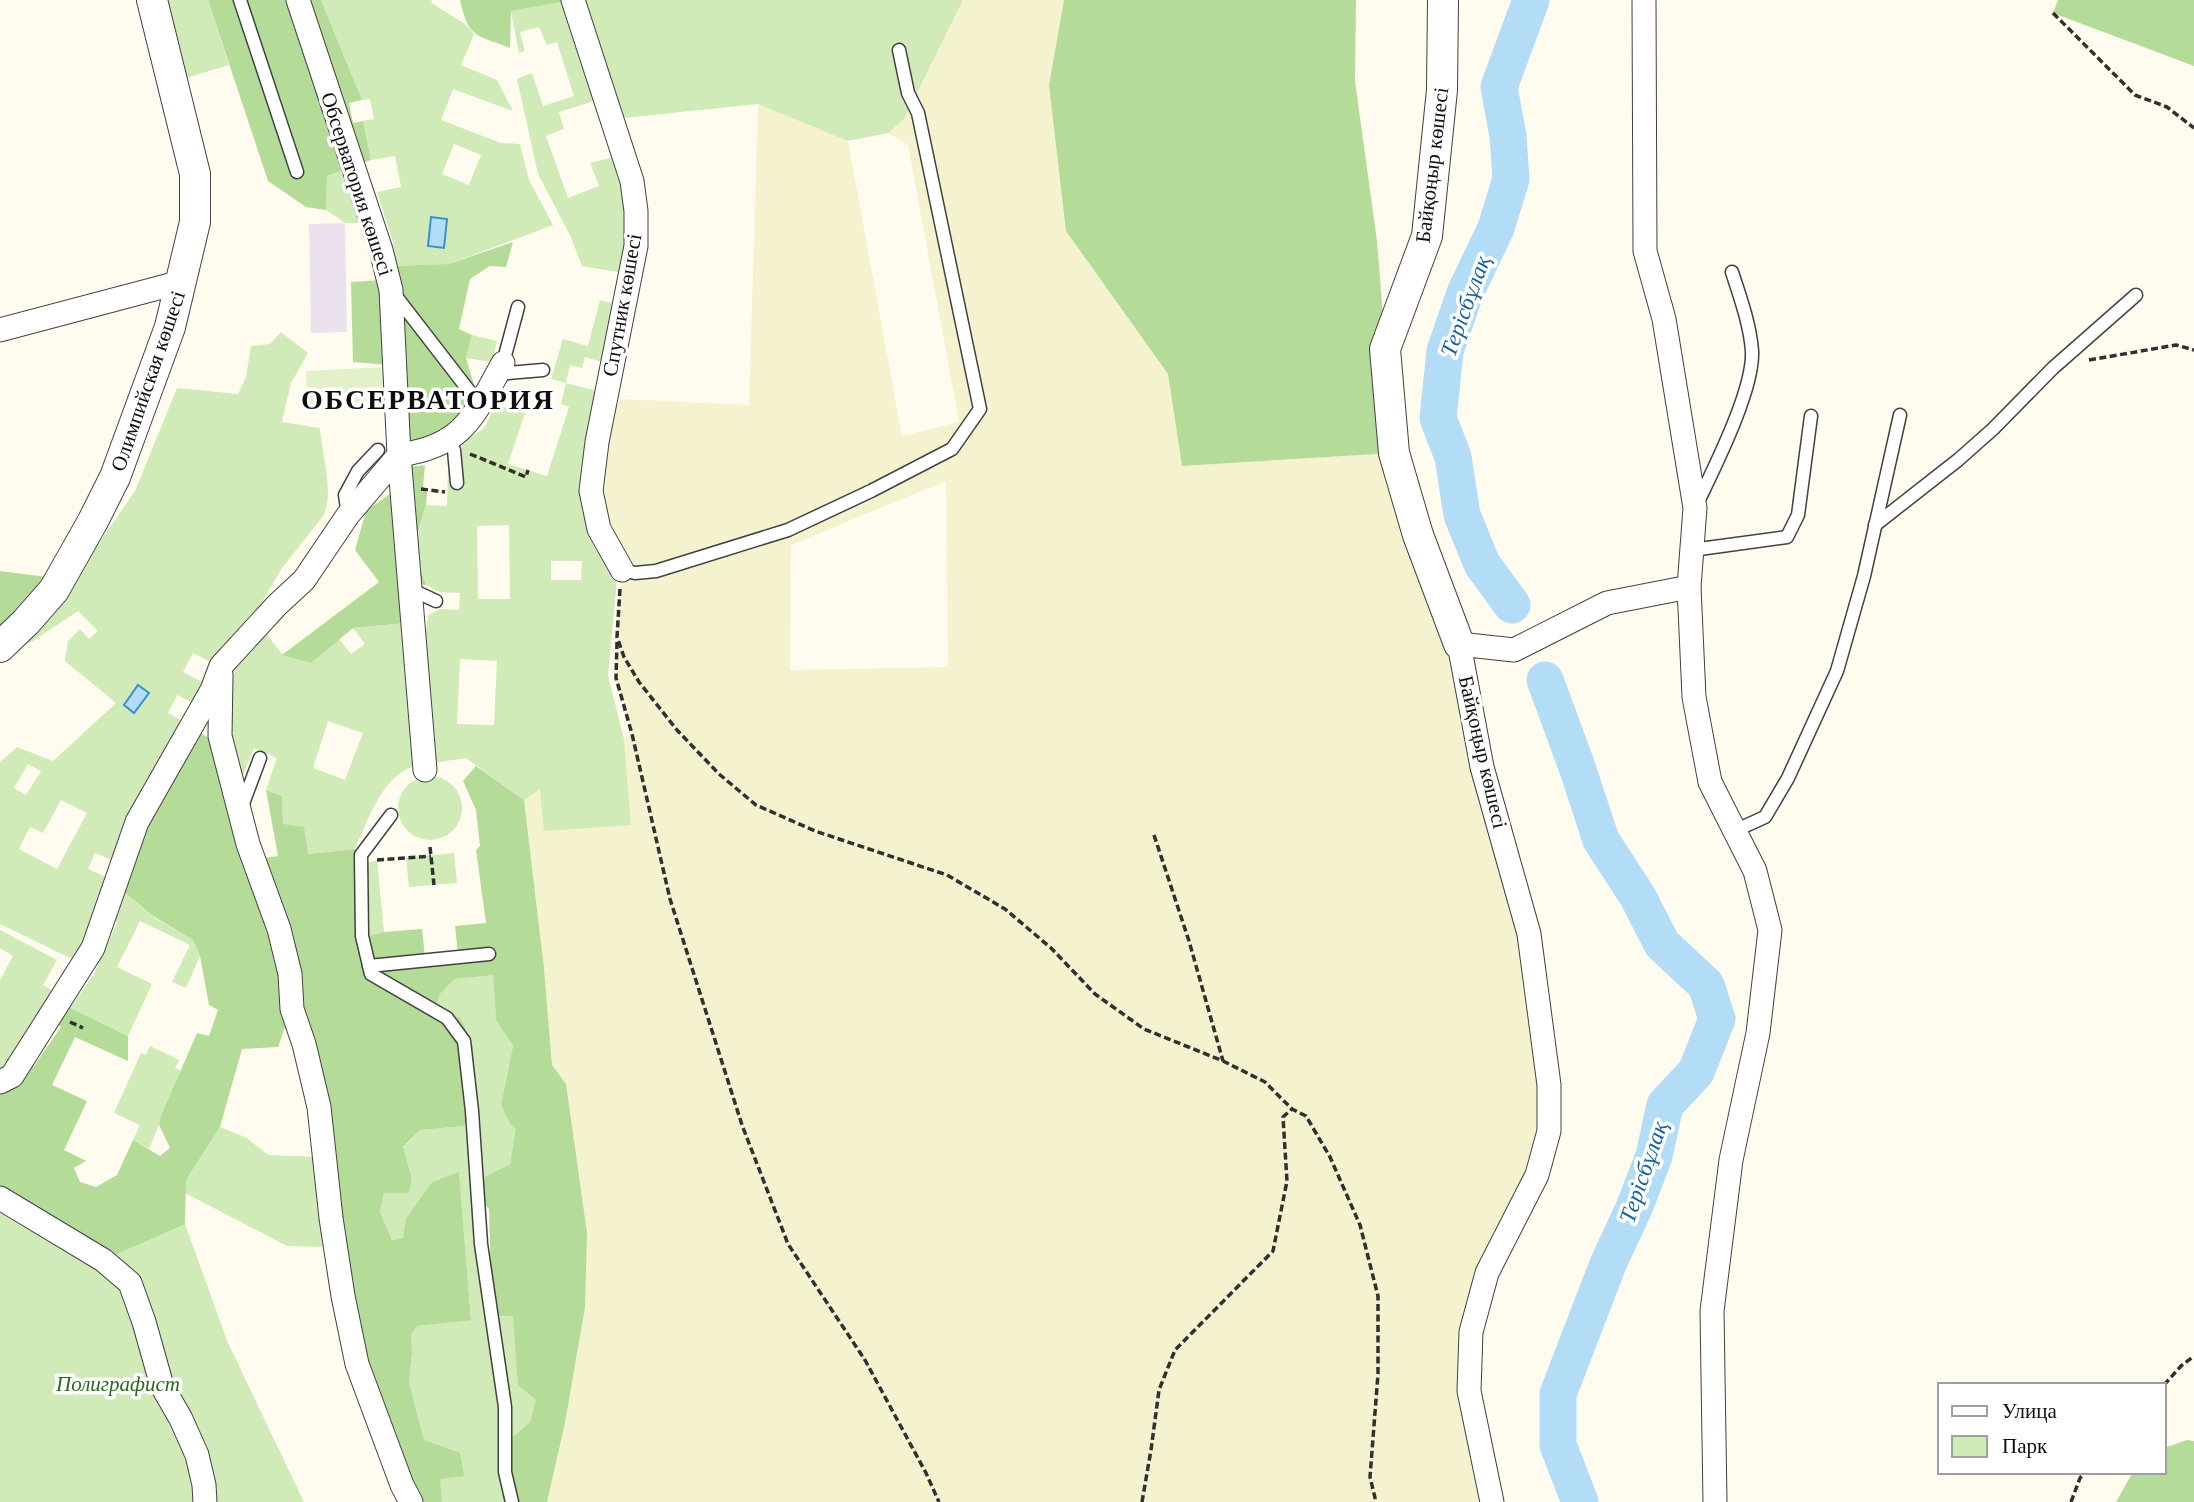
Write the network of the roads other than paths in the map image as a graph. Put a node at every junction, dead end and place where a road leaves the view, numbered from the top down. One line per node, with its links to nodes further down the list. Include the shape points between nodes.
1 (152, 0): 10 (street, Олимпийская көшесі, via 195,174 195,222)
2 (240, 0): 8 (lane)
3 (298, 0): 11 (street, Обсерватория көшесі)
4 (573, 0): 26 (street, Спутник көшесі, via 632,181 636,211 636,246 591,491 599,529)
5 (1443, 0): 30 (street, Байқоңыр көшесі, via 1442,90 1427,236 1385,349 1394,453 1418,535)
6 (1644, 0): 23 (street, via 1645,251 1664,319)
7 (899, 50): 26 (lane, via 908,93 918,113 980,409 951,449 788,530 656,571)
8 (297, 172)
9 (1732, 272): 23 (lane, via 1752,353 1744,394)
10 (181, 282): 14 (street); 31 (street, Олимпийская көшесі, via 170,327 116,477 54,590)
11 (391, 290): 17 (lane); 21 (street, Обсерватория көшесі)
12 (2136, 295): 24 (lane, via 1958,460)
13 (518, 307): 15 (lane)
14 (0, 330)
15 (500, 368): 16 (lane); 17 (street)
16 (543, 370)
17 (480, 405): 20 (street)
18 (1900, 415): 24 (lane)
19 (1811, 416): 25 (lane, via 1798,515 1787,537)
20 (450, 445): 21 (street, via 417,453); 22 (lane)
21 (388, 453): 28 (street, Обсерватория көшесі, via 402,486); 32 (street, via 304,580)
22 (457, 483)
23 (1695, 508): 25 (street)
24 (1875, 525): 37 (lane, via 1837,671 1788,778 1765,817)
25 (1692, 550): 27 (street)
26 (622, 570)
27 (1689, 587): 30 (street, via 1607,603 1514,650); 37 (street, via 1694,697 1710,782)
28 (410, 589): 29 (lane); 34 (street, Обсерватория көшесі)
29 (436, 601)
30 (1459, 644): 45 (street, Байқоңыр көшесі, via 1482,766 1529,934 1549,1085 1549,1131 1537,1175 1487,1273 1471,1332 1469,1391)
31 (0, 647)
32 (221, 666): 35 (street, via 220,736); 40 (street, via 137,822 93,948 12,1076)
33 (260, 758): 35 (lane)
34 (425, 770)
35 (240, 812): 43 (street, via 279,929 290,974 292,1009 319,1107 333,1231 358,1364)
36 (391, 815): 39 (lane, via 361,855 362,936)
37 (1734, 831): 46 (street, via 1755,871 1770,930 1758,1033 1731,1160 1713,1311)
38 (489, 954): 39 (lane)
39 (369, 966): 44 (lane, via 371,974 447,1018 464,1041 481,1244 505,1407 505,1472)
40 (0, 1082)
41 (0, 1198): 42 (street, via 103,1260 130,1283 162,1386 197,1455)
42 (205, 1502)
43 (411, 1502)
44 (512, 1502)
45 (1492, 1502)
46 (1715, 1502)

